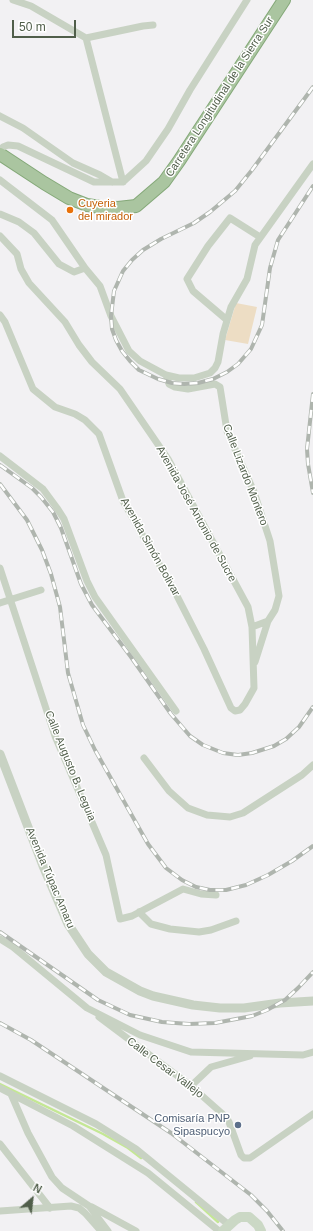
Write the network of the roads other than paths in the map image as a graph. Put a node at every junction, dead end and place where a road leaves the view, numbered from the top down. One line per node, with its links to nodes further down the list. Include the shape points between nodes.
1 (13, 0): 5 (street, via 30,6)
2 (247, 0): 11 (street, via 168,129 146,161)
3 (284, 0): 7 (highway, Carretera Longitudinal de la Sierra Sur, via 164,182 136,206 118,208 87,205 69,198)
4 (153, 25): 5 (street)
5 (86, 38): 11 (street)
6 (0, 116): 10 (street, via 23,128 73,163)
7 (0, 153): 10 (street, via 3,147 8,145 18,146 94,182)
8 (313, 164): 14 (street)
9 (0, 180): 15 (street, via 52,220)
10 (112, 182): 11 (street)
11 (123, 182)
12 (0, 214): 15 (street, via 19,222 34,233 59,264 74,272)
13 (0, 236): 25 (street, Avenida José Antonio de Sucre, via 17,254 21,269 29,283 65,322 92,362 120,389 168,459 248,607)
14 (260, 237): 17 (street, via 247,279 232,304); 17 (street, via 230,218 187,279 193,291)
15 (85, 268): 18 (street, via 100,286 111,316 129,351 140,361)
16 (0, 315): 27 (street, Avenida Simón Bolivar, via 33,389 55,407 85,420 99,434 124,501 201,642 231,708 235,711)
17 (227, 320): 18 (street, via 218,362 213,370 194,378)
18 (166, 375): 24 (street, Calle Lizardo Montero, via 169,384 175,387 215,384 221,388 227,431 254,492 270,541 279,596)
19 (0, 456): 28 (street, via 39,486 57,508 64,519 95,597)
20 (0, 568): 22 (street, Calle Augusto B. Leguia)
21 (41, 590): 22 (street)
22 (11, 600): 23 (street); 33 (street, Calle Augusto B. Leguia, via 55,736 106,855 120,919)
23 (0, 603)
24 (268, 621): 25 (street); 26 (street, Calle Lizardo Montero)
25 (252, 627): 26 (street, Avenida José Antonio de Sucre)
26 (253, 668): 27 (street, Avenida José Antonio de Sucre, via 254,688)
27 (240, 710)
28 (176, 711)
29 (0, 754): 36 (street, Avenida Túpac Amaru, via 68,924 88,954 106,972 153,996 207,1007 244,1008)
30 (144, 758): 31 (street, via 170,791 188,808 207,815 230,817 244,813)
31 (313, 765)
32 (216, 895): 33 (street, via 183,889)
33 (139, 912): 34 (street, via 151,924 199,932)
34 (236, 921)
35 (0, 939): 37 (street)
36 (313, 1001)
37 (87, 1008): 39 (street, via 140,1035 191,1052); 41 (street, Calle Cesar Vallejo)
38 (313, 1052): 39 (street, via 303,1055)
39 (257, 1054): 41 (street, via 211,1067)
40 (0, 1076): 49 (street, via 96,1124 136,1149)
41 (192, 1086): 44 (street, Calle Cesar Vallejo, via 228,1120 244,1158 250,1158)
42 (0, 1088): 43 (street)
43 (11, 1094): 46 (street, via 28,1133 52,1177 62,1188); 53 (street, via 73,1126 148,1173)
44 (313, 1114)
45 (0, 1144): 47 (street)
46 (89, 1206): 51 (street); 52 (street)
47 (50, 1208): 48 (street); 50 (street, via 79,1208)
48 (0, 1211)
49 (229, 1229): 54 (main road, via 240,1217 248,1217)
50 (101, 1231)
51 (108, 1231)
52 (136, 1231)
53 (219, 1231)
54 (261, 1231)

